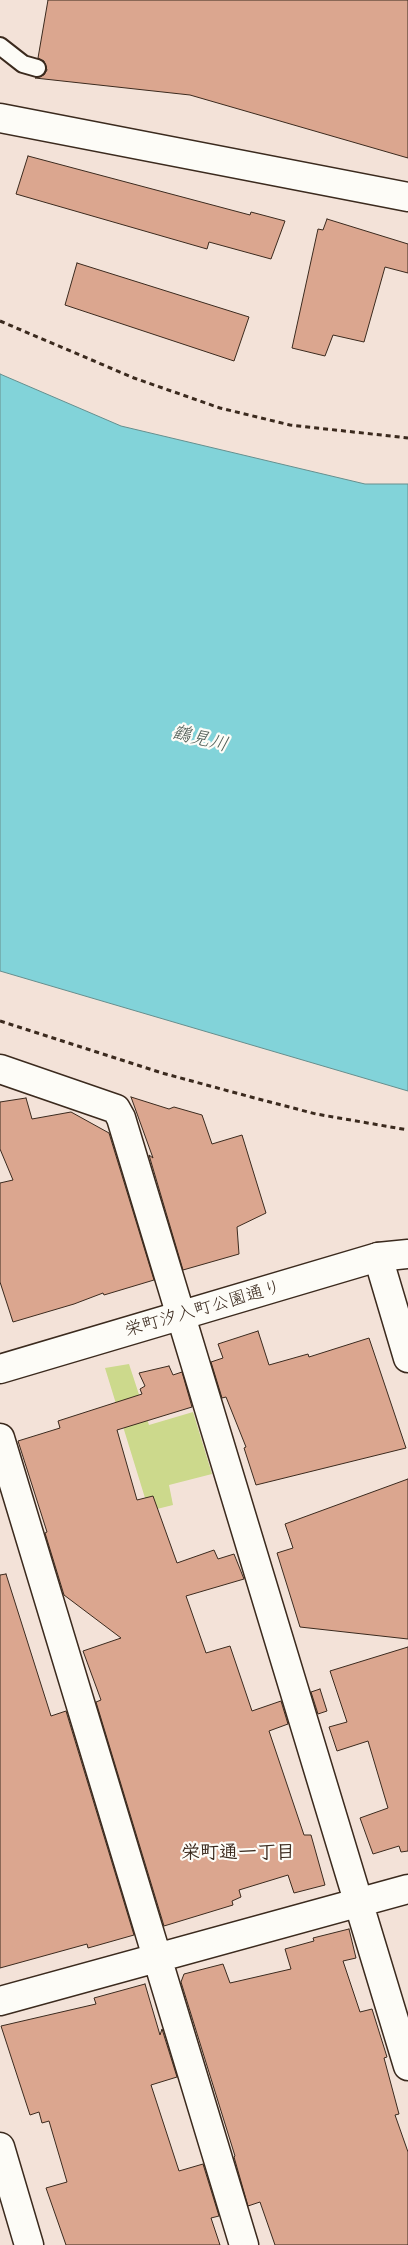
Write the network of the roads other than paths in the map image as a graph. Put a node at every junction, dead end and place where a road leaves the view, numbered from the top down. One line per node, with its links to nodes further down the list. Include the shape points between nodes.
1 (0, 46): 2 (lane, via 23,64)
2 (37, 68)
3 (0, 118): 4 (street)
4 (408, 197)
5 (0, 1069): 8 (street, via 116,1110)
6 (408, 1254): 7 (street, 栄町汐入町公園通り)
7 (378, 1257): 8 (street, 栄町汐入町公園通り); 9 (street)
8 (182, 1315): 10 (street, 栄町汐入町公園通り); 13 (street)
9 (408, 1358)
10 (0, 1369)
11 (0, 1438): 14 (street)
12 (408, 1890): 13 (street)
13 (358, 1903): 14 (street); 16 (street)
14 (157, 1958): 15 (street); 19 (street)
15 (0, 2001)
16 (408, 2066)
17 (0, 2147): 18 (street)
18 (29, 2245)
19 (244, 2245)

